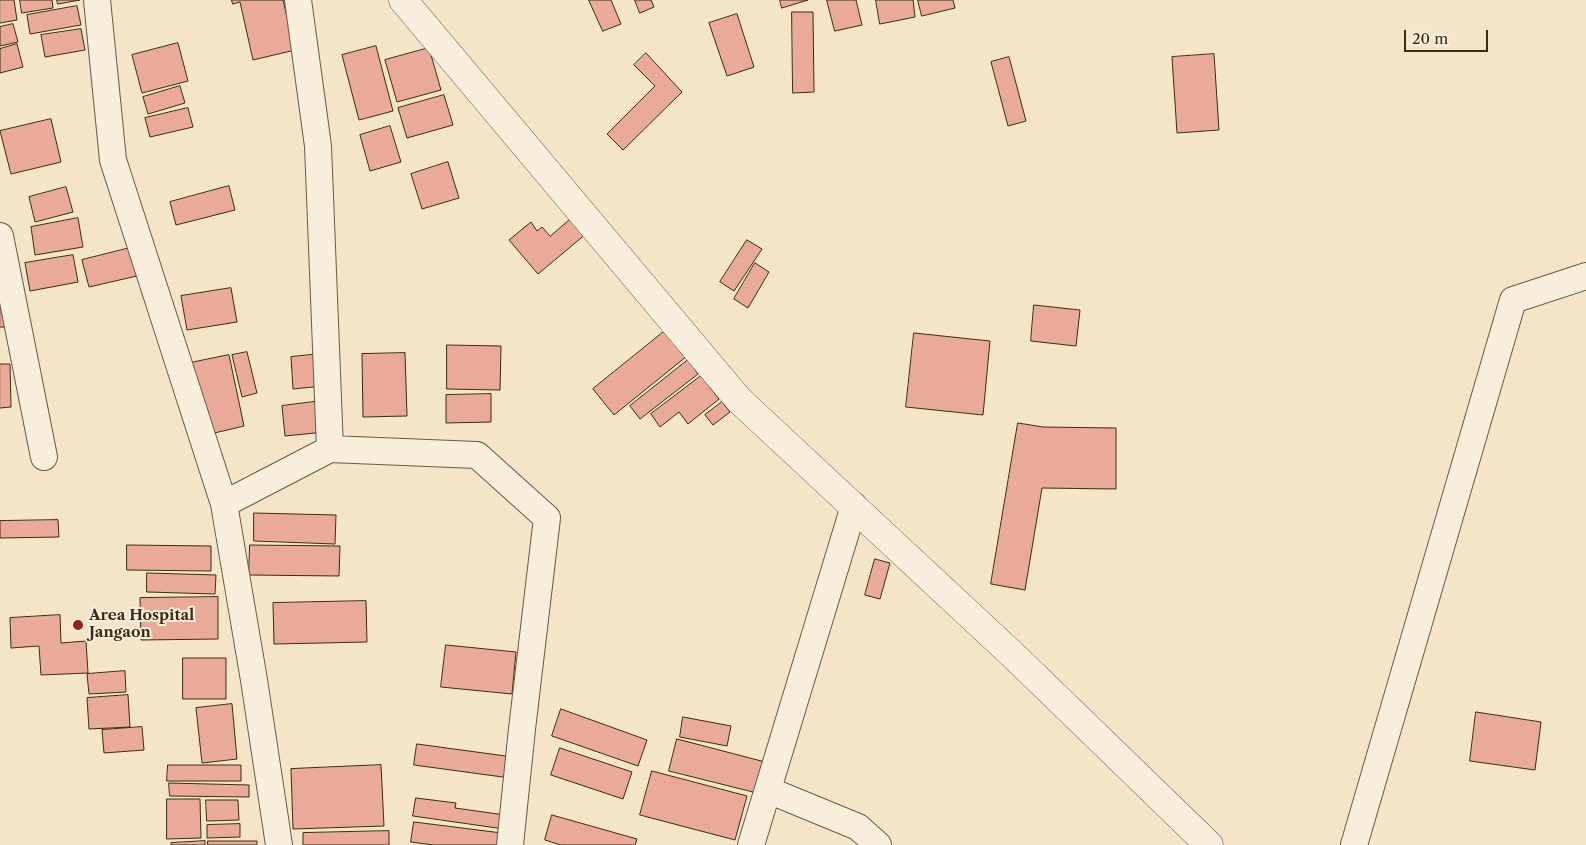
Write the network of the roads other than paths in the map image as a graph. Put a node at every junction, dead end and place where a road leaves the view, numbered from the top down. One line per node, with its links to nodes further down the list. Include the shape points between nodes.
1 (97, 0): 8 (street, via 113,160)
2 (298, 0): 6 (street, via 318,146)
3 (404, 0): 9 (street, via 739,400)
4 (0, 236): 7 (street)
5 (1586, 276): 16 (street, via 1513,300)
6 (330, 449): 8 (street); 12 (street, via 477,455 548,518)
7 (44, 457)
8 (224, 504): 11 (street)
9 (854, 506): 10 (street); 15 (street)
10 (768, 790): 13 (street); 14 (street, via 858,826)
11 (279, 845)
12 (510, 845)
13 (751, 845)
14 (878, 845)
15 (1209, 845)
16 (1354, 845)

